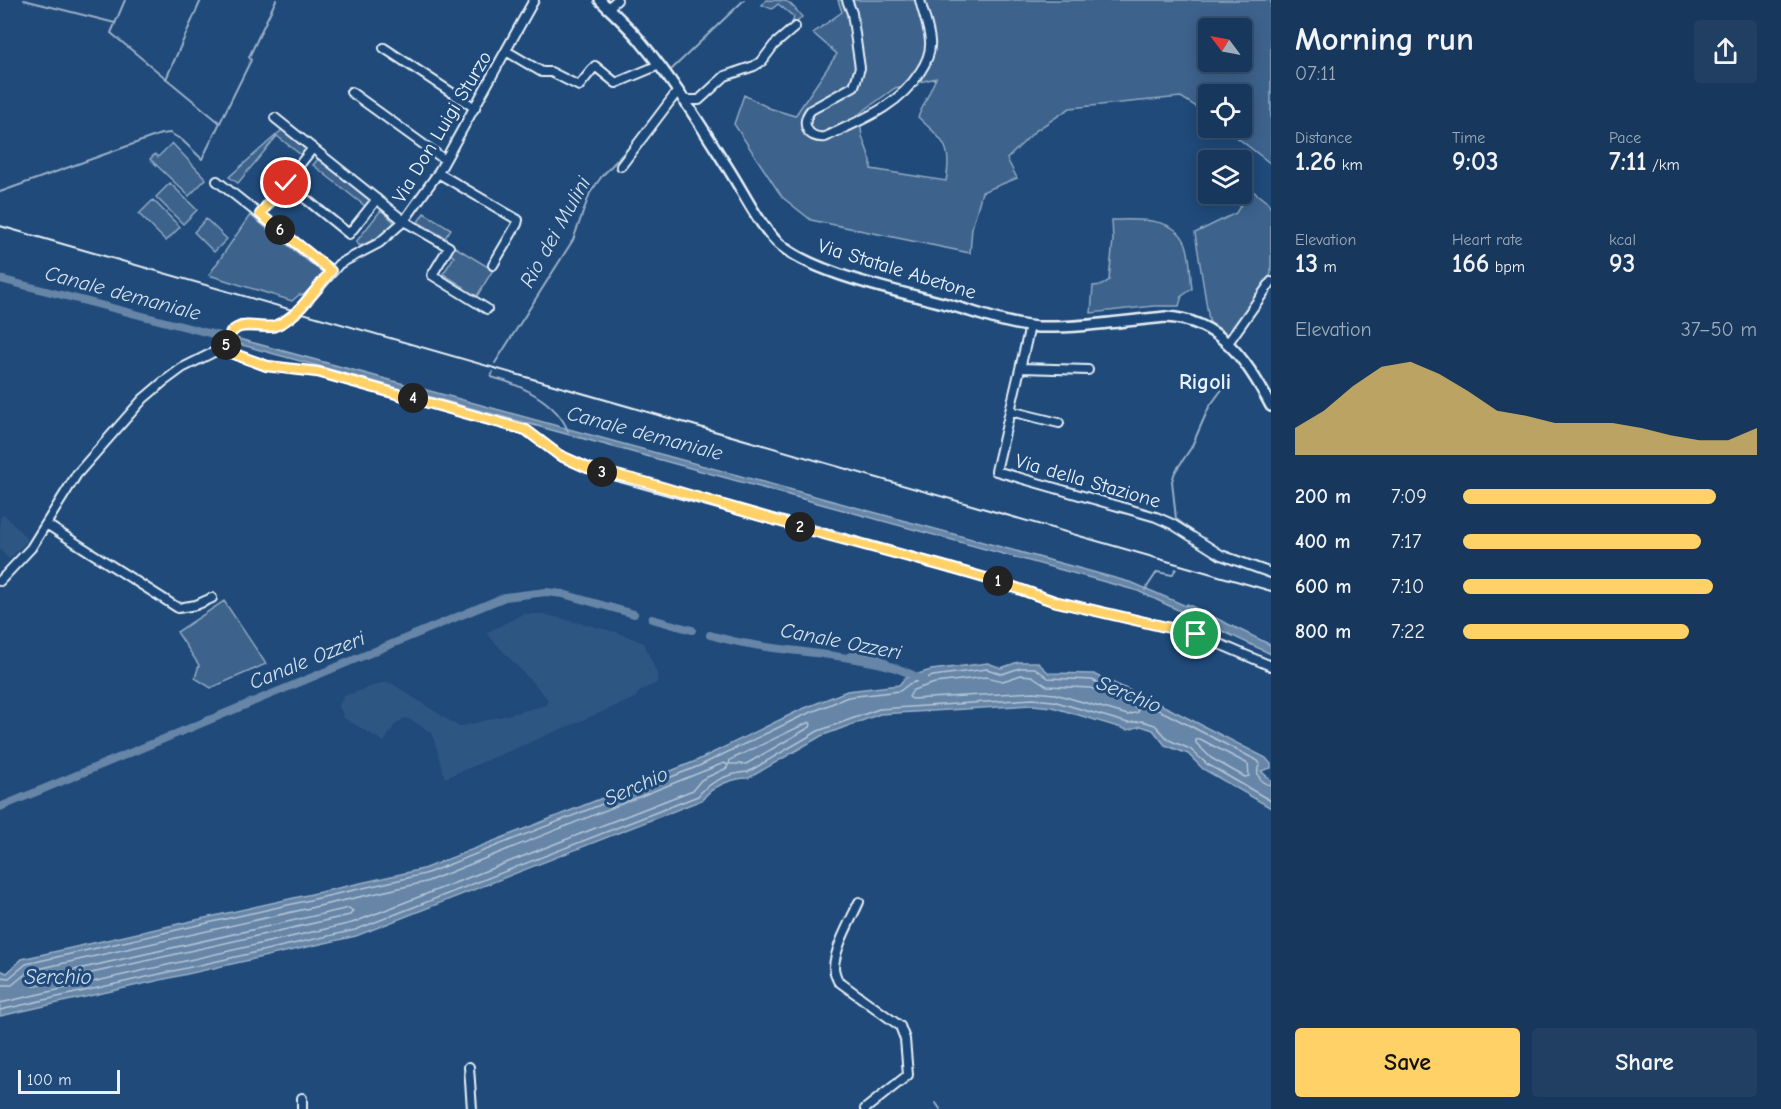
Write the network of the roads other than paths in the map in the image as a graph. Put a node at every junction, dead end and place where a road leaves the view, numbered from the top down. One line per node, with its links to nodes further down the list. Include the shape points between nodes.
1 (534, 0): 9 (street, Via Don Luigi Sturzo)
2 (600, 0): 6 (main road, Via Statale Abetone)
3 (617, 0): 6 (street)
4 (847, 0): 5 (street, via 860,68 854,86 806,116 808,132 818,138 881,110 915,81 926,64 930,42)
5 (920, 0)
6 (608, 8): 10 (main road, Via Statale Abetone)
7 (795, 27): 12 (street, via 762,61 725,75 699,100)
8 (384, 48): 13 (street)
9 (506, 51): 10 (street, via 542,72 551,72 579,86 595,66 616,83); 13 (street, Via Don Luigi Sturzo)
10 (659, 65): 12 (main road, Via Statale Abetone)
11 (351, 92): 16 (street)
12 (680, 96): 17 (street); 28 (main road, Via Statale Abetone, via 763,224 789,252 858,280)
13 (475, 108): 16 (street, Via Don Luigi Sturzo)
14 (275, 118): 15 (street)
15 (313, 148): 20 (street); 21 (street)
16 (445, 160): 18 (street, Via Don Luigi Sturzo)
17 (621, 166)
18 (438, 173): 23 (street, Via Don Luigi Sturzo); 24 (street, via 518,220)
19 (217, 181): 22 (street)
20 (286, 183): 21 (street, via 349,234); 22 (street)
21 (377, 199): 23 (street)
22 (260, 214): 25 (street)
23 (404, 221): 25 (street, Via Don Luigi Sturzo, via 379,243 349,257); 27 (street, via 449,247 432,274)
24 (493, 265)
25 (331, 271): 30 (street, Via Don Luigi Sturzo, via 297,312 281,324 241,326 231,332)
26 (1271, 282): 29 (street)
27 (487, 309)
28 (1030, 326): 29 (main road, Via Statale Abetone, via 1175,318 1206,328); 31 (street, Via della Stazione)
29 (1228, 343): 33 (main road, Via Statale Abetone, via 1249,365)
30 (224, 346): 36 (street, via 182,368 143,399 77,474); 40 (street, via 267,366 318,372 526,430 559,455 588,468 954,569 1053,601 1196,634)
31 (1021, 368): 32 (street); 34 (street, Via della Stazione)
32 (1088, 370)
33 (1271, 406)
34 (1010, 411): 35 (street); 37 (street, Via della Stazione, via 996,471 1155,517 1221,555)
35 (1059, 423)
36 (46, 524): 38 (street, via 31,548); 39 (street, via 178,608)
37 (1271, 573)
38 (0, 581)
39 (212, 597)
40 (1271, 666)
41 (859, 902): 46 (street, via 834,972 838,981 900,1026 908,1075)
42 (469, 1067): 45 (street)
43 (302, 1098): 44 (street)
44 (302, 1109)
45 (472, 1109)
46 (865, 1109)

